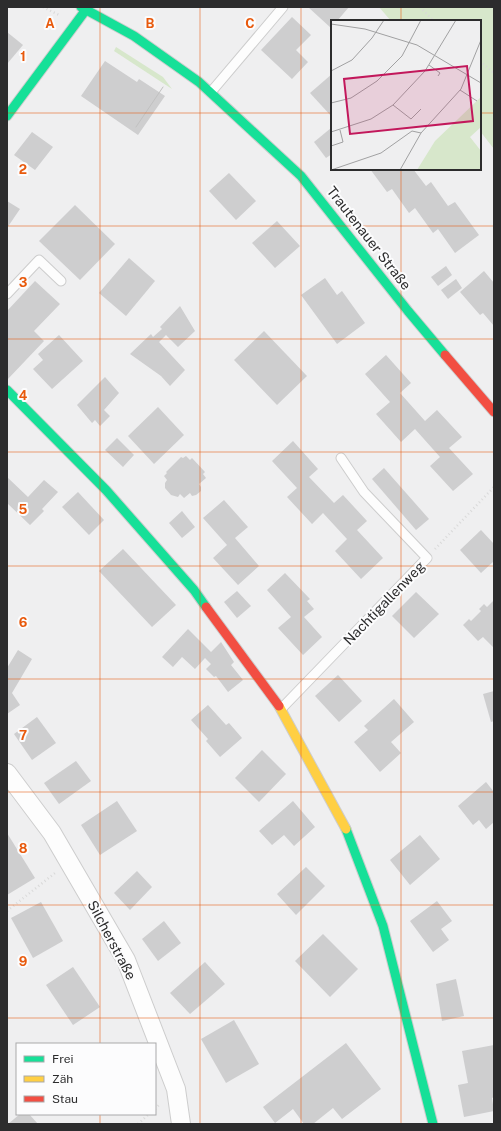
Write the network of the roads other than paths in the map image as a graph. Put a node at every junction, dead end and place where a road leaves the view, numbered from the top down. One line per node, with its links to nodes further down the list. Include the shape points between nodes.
1 (284, 7): 3 (lane)
2 (85, 8): 3 (street, Trautenauer Straße, via 134,36); 4 (street)
3 (211, 92): 8 (street, Trautenauer Straße, via 301,176 408,311)
4 (7, 116)
5 (61, 281): 6 (lane, via 39,260)
6 (7, 294)
7 (7, 390): 10 (street, via 106,490 194,590)
8 (494, 412)
9 (341, 458): 10 (lane, Nachtigallenweg, via 364,492 428,558)
10 (281, 709): 13 (street, via 345,826 383,926)
11 (7, 773): 12 (street, Silcherstraße, via 52,833 126,960 176,1089)
12 (181, 1124)
13 (433, 1124)

